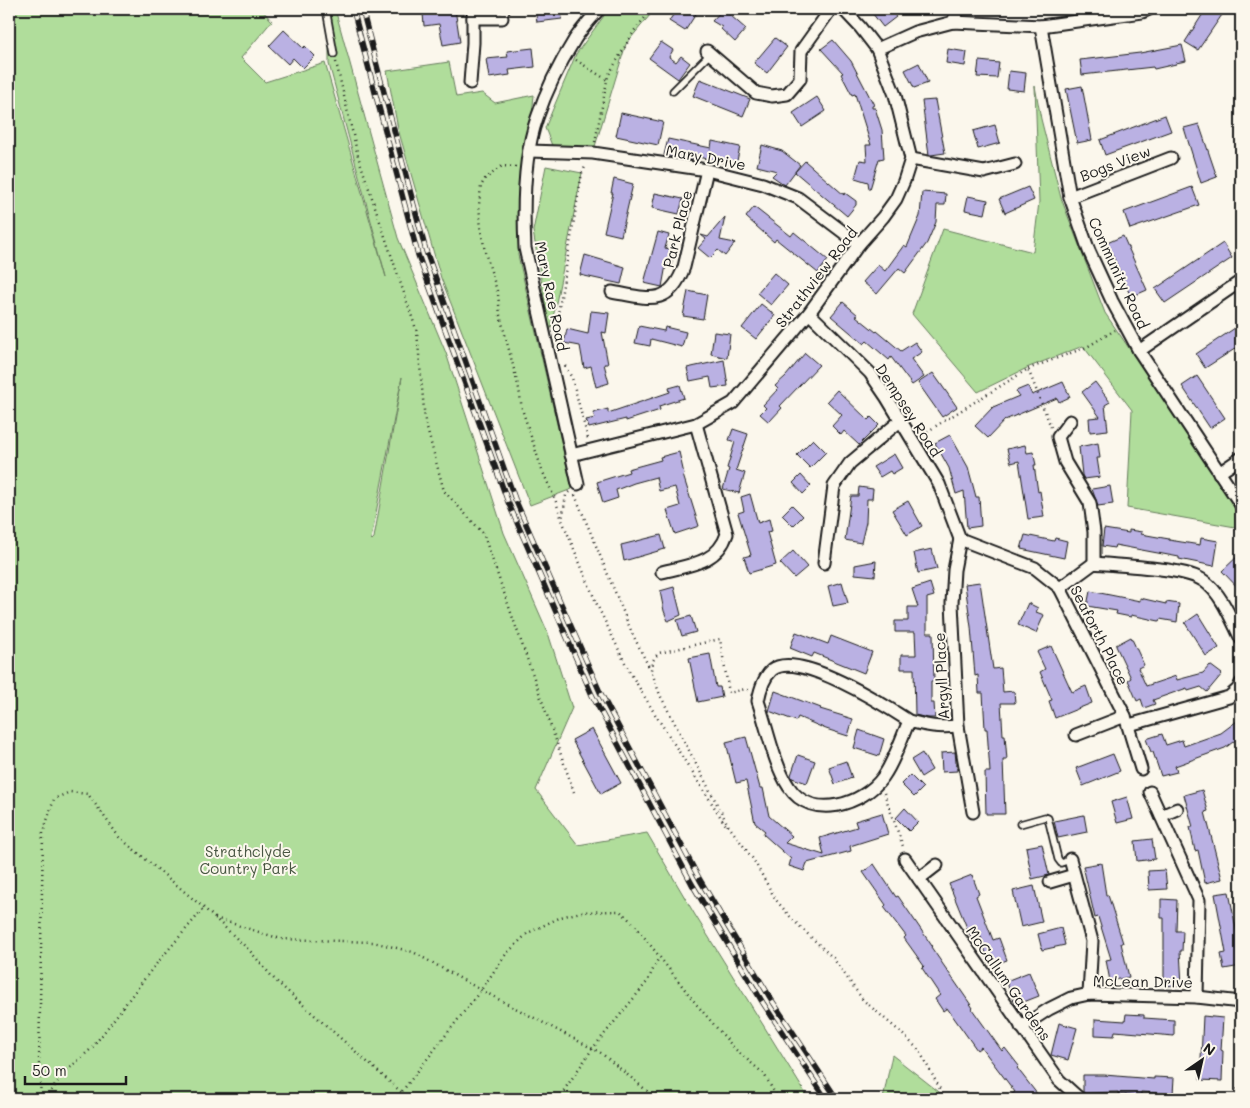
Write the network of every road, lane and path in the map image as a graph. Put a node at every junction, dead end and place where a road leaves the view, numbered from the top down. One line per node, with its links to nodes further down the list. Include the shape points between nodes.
1 (326, 9): 14 (lane)
2 (599, 9): 15 (street, Mary Rae Road)
3 (652, 9): 16 (path, via 634,31)
4 (831, 9): 13 (street, via 801,51 800,79 787,94 756,93)
5 (843, 9): 12 (street)
6 (958, 9): 10 (street)
7 (1149, 9): 11 (street)
8 (473, 13): 9 (street); 17 (street)
9 (505, 13)
10 (953, 22): 11 (street); 12 (street, via 915,32)
11 (1041, 26): 26 (street, Community Road)
12 (877, 50): 22 (street, via 895,95)
13 (708, 52): 18 (lane)
14 (334, 54): 63 (path, via 358,156 417,332 425,421 444,491 483,533)
15 (567, 54): 16 (path); 19 (street, Mary Rae Road, via 536,119)
16 (607, 80): 20 (path)
17 (470, 83)
18 (673, 91)
19 (529, 151): 20 (street, Mary Drive); 24 (street, Mary Rae Road)
20 (593, 153): 25 (street, Mary Drive); 32 (path, via 582,173)
21 (1171, 158): 26 (street, Bogs View)
22 (911, 159): 23 (street, via 984,172); 27 (street, Strathview Road, via 896,199)
23 (1015, 164)
24 (527, 168): 42 (street, Mary Rae Road, via 525,248); 47 (path, via 502,166 485,179 479,205 481,229 522,409)
25 (707, 170): 27 (street, Mary Drive, via 763,184 798,198); 29 (street, Park Place, via 684,267 673,290 648,299)
26 (1070, 197): 31 (street, Community Road, via 1089,251)
27 (859, 244): 30 (street, Strathview Road)
28 (1239, 277): 33 (street)
29 (612, 292)
30 (809, 313): 36 (street, Dempsey Road, via 870,373); 38 (street, Strathview Road, via 733,403)
31 (1124, 324): 33 (street, Community Road); 35 (path, via 1087,347)
32 (555, 334)
33 (1139, 351): 44 (street, Community Road)
34 (562, 361): 41 (path, via 572,378)
35 (1028, 369): 39 (path, via 1049,424); 40 (path)
36 (900, 421): 40 (street, Dempsey Road); 49 (street, via 850,463 834,486)
37 (1070, 421): 39 (street)
38 (696, 424): 41 (street, Strathview Road); 51 (street, via 727,534 718,552 707,560)
39 (1058, 437): 50 (street, via 1065,462 1090,503)
40 (913, 440): 48 (street, Dempsey Road, via 940,484)
41 (591, 450): 42 (street, Strathview Road)
42 (571, 455): 45 (street, Mary Rae Road)
43 (1241, 458): 44 (street)
44 (1220, 473): 46 (street, Community Road)
45 (578, 484)
46 (1241, 504)
47 (562, 520): 54 (path, via 566,496 572,490 632,633); 69 (path, via 628,669)
48 (960, 539): 52 (street, Seaforth Place, via 1036,568); 59 (street, Argyll Place, via 952,603)
49 (824, 563)
50 (1094, 563): 52 (street); 53 (street, via 1186,573 1203,580 1222,602)
51 (662, 572)
52 (1060, 588): 57 (street, Seaforth Place)
53 (1241, 639)
54 (651, 670): 56 (path, via 652,662 659,653 720,639 729,693 745,689); 69 (path, via 660,695)
55 (1241, 683): 57 (street, via 1229,697)
56 (759, 693): 58 (street, via 773,669 794,666 854,688); 62 (street, via 758,701 782,775 800,800 809,805 837,806 866,794)
57 (1127, 720): 60 (street); 61 (street, Seaforth Place)
58 (908, 721): 59 (street, via 931,727); 62 (street, via 892,762)
59 (958, 726): 66 (street, Argyll Place)
60 (1076, 735)
61 (1141, 768)
62 (877, 784): 70 (path, via 884,793)
63 (574, 792)
64 (1150, 792): 67 (street)
65 (1177, 809): 67 (street)
66 (972, 812)
67 (1161, 816): 81 (street, via 1199,900)
68 (1020, 824): 71 (lane, via 1048,818 1058,859 1061,863)
69 (728, 825): 94 (path, via 753,859 776,900 834,958 863,1000 918,1050)
70 (905, 859): 74 (street, McCallum Gardens)
71 (1070, 860): 73 (street)
72 (937, 865): 74 (street)
73 (1074, 876): 75 (street); 80 (street, via 1092,942)
74 (919, 879): 83 (street, McCallum Gardens)
75 (1050, 882)
76 (204, 908): 77 (path); 87 (path, via 119,837 88,794 70,792 54,799 43,833); 88 (path, via 92,1048 62,1076)
77 (214, 917): 79 (path, via 281,939 373,942 413,952); 86 (path, via 288,992)
78 (659, 957): 79 (path, via 620,910 581,912 561,917 528,933 506,954); 84 (path, via 647,982); 93 (path, via 735,1049 764,1074)
79 (481, 990): 84 (path); 86 (path)
80 (1089, 994): 81 (street, McLean Drive); 83 (street, McLean Drive, via 1070,998)
81 (1197, 997): 82 (street, McLean Drive)
82 (1241, 1002)
83 (1021, 1027): 95 (street, McCallum Gardens, via 1059,1080)
84 (593, 1048): 91 (path); 92 (path)
85 (1241, 1080): 96 (path)
86 (402, 1093): 89 (path); 90 (path)
87 (41, 1099)
88 (46, 1099)
89 (396, 1099)
90 (409, 1099)
91 (558, 1099)
92 (657, 1099)
93 (778, 1099)
94 (942, 1099)
95 (1080, 1099)
96 (1234, 1099)

